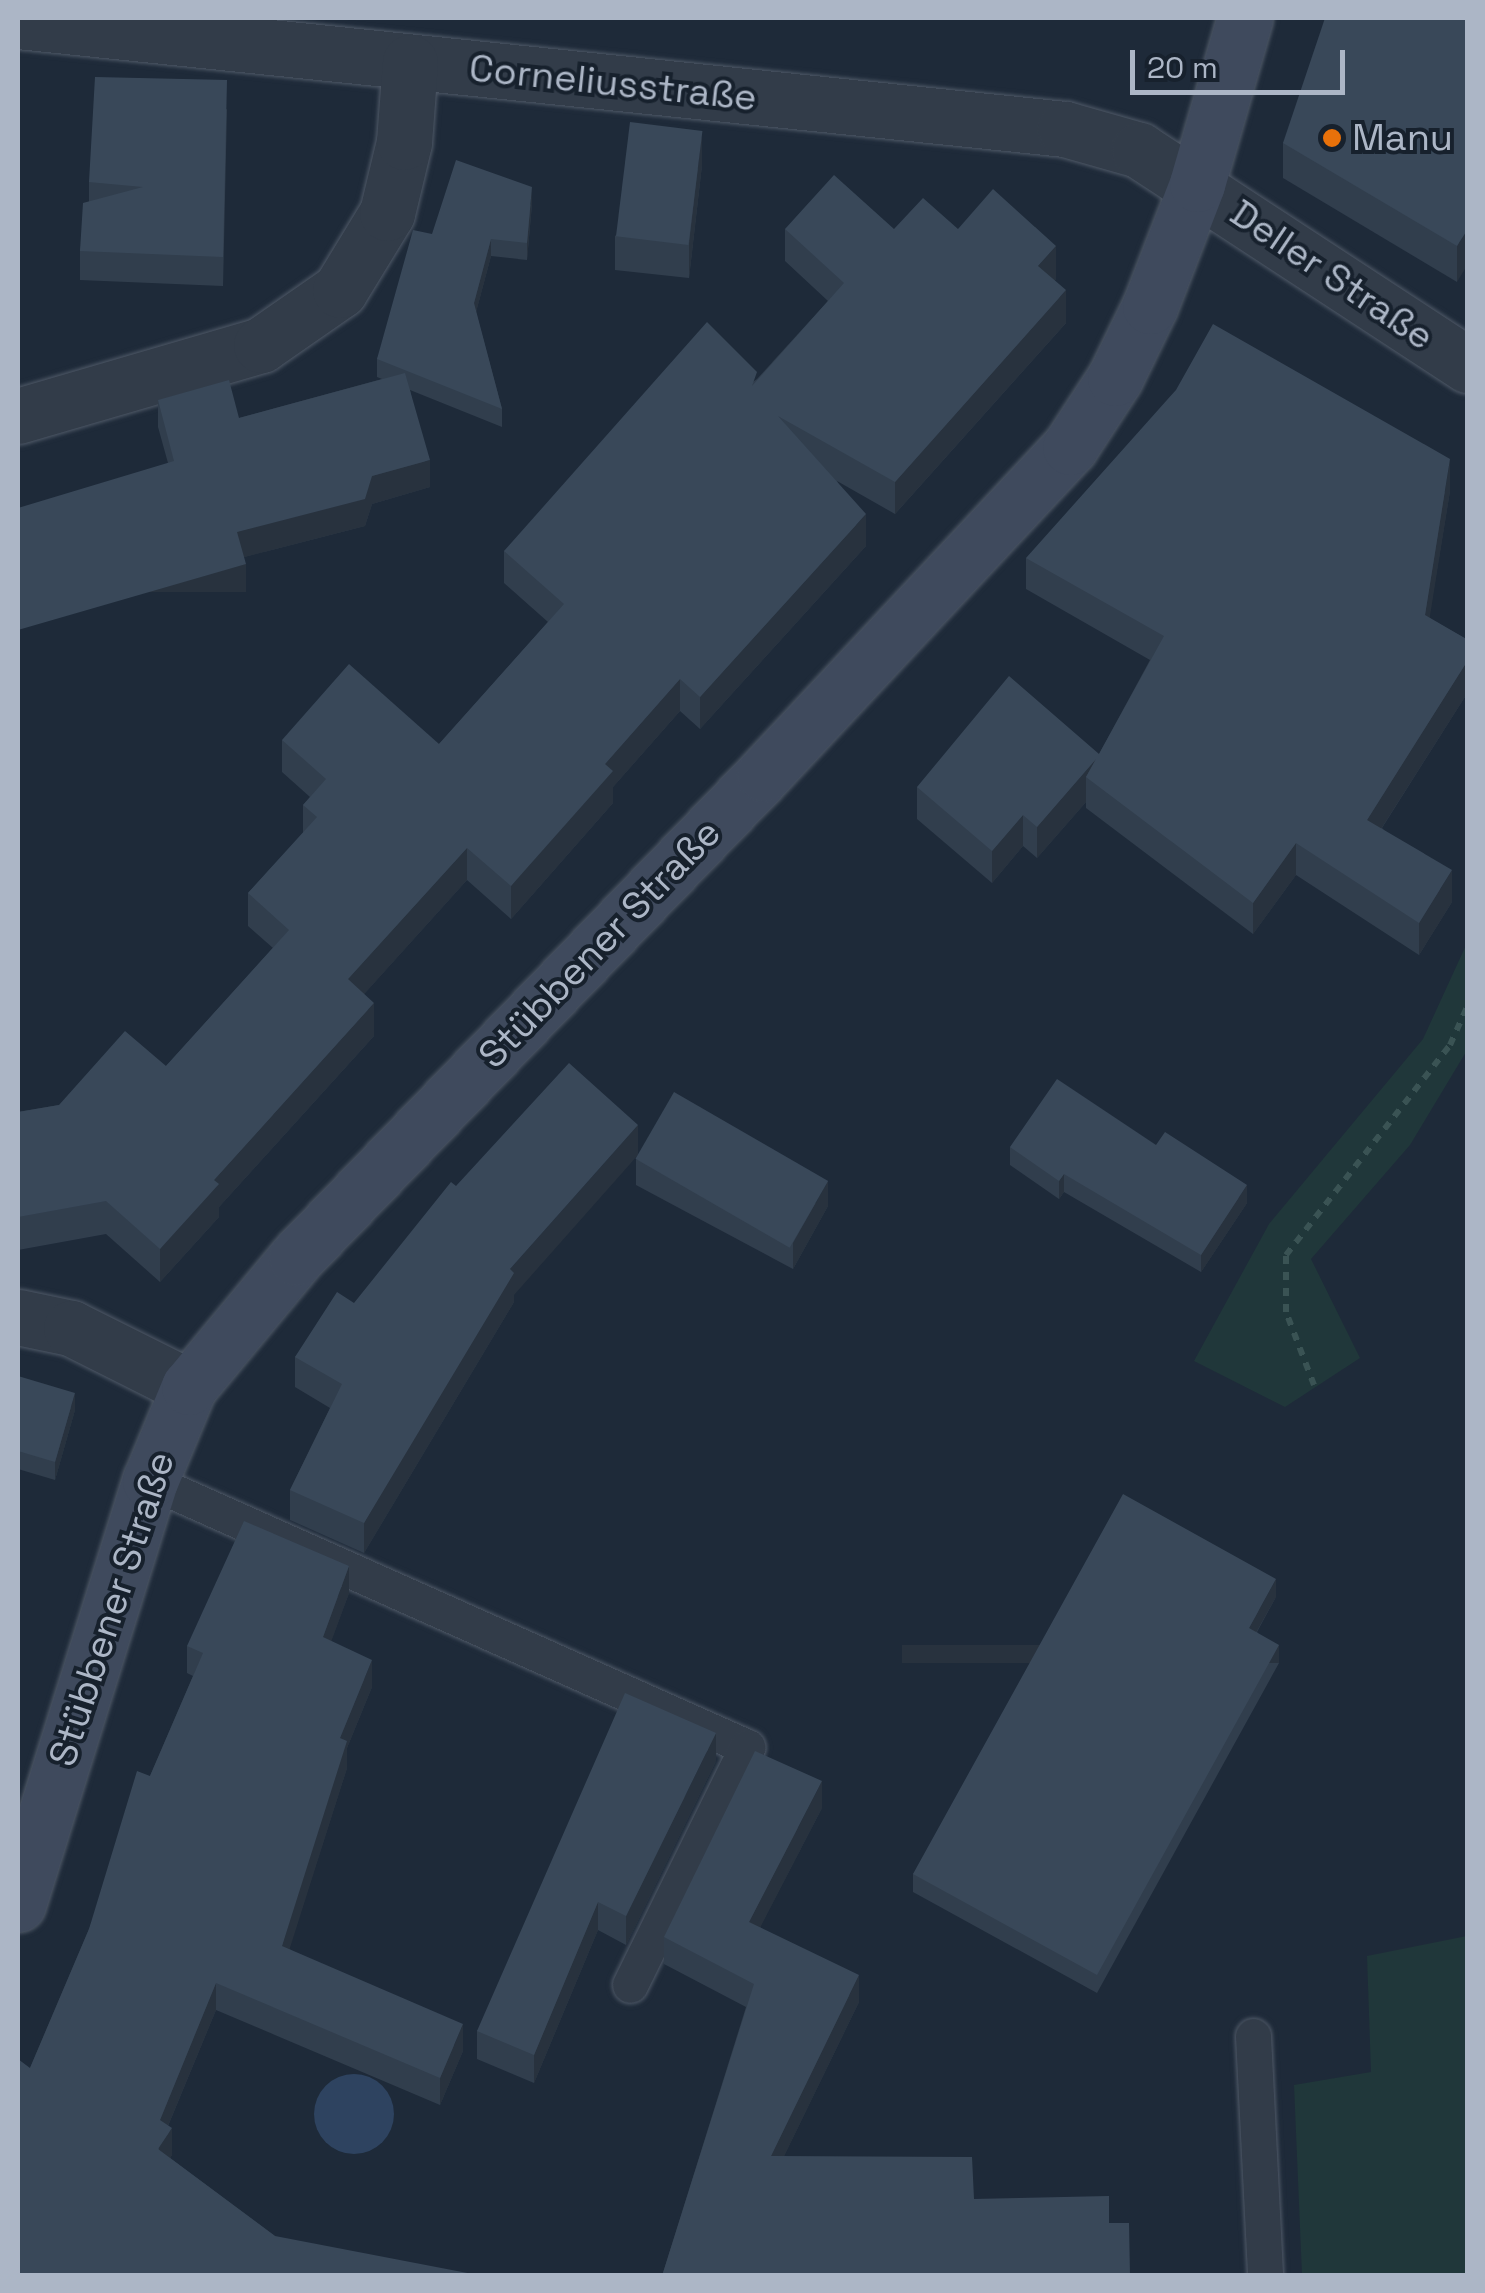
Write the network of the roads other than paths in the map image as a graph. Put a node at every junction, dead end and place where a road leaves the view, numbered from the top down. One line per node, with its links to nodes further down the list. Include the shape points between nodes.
1 (1245, 18): 4 (street, Stübbener Straße)
2 (18, 21): 3 (street, Corneliusstraße)
3 (410, 62): 4 (street, Corneliusstraße, via 1065,129 1139,150); 6 (street, via 404,142 387,212 340,290 261,344)
4 (1197, 184): 5 (street, Deller Straße); 8 (street, Stübbener Straße, via 1150,306 1115,378 1070,447 296,1258)
5 (1468, 365)
6 (18, 416)
7 (18, 1317): 8 (street, via 71,1328)
8 (189, 1387): 9 (street, Stübbener Straße)
9 (150, 1481): 10 (street, Stübbener Straße); 11 (lane, via 747,1747)
10 (18, 1904)
11 (630, 1984)
12 (1253, 2036): 13 (lane)
13 (1265, 2276)

